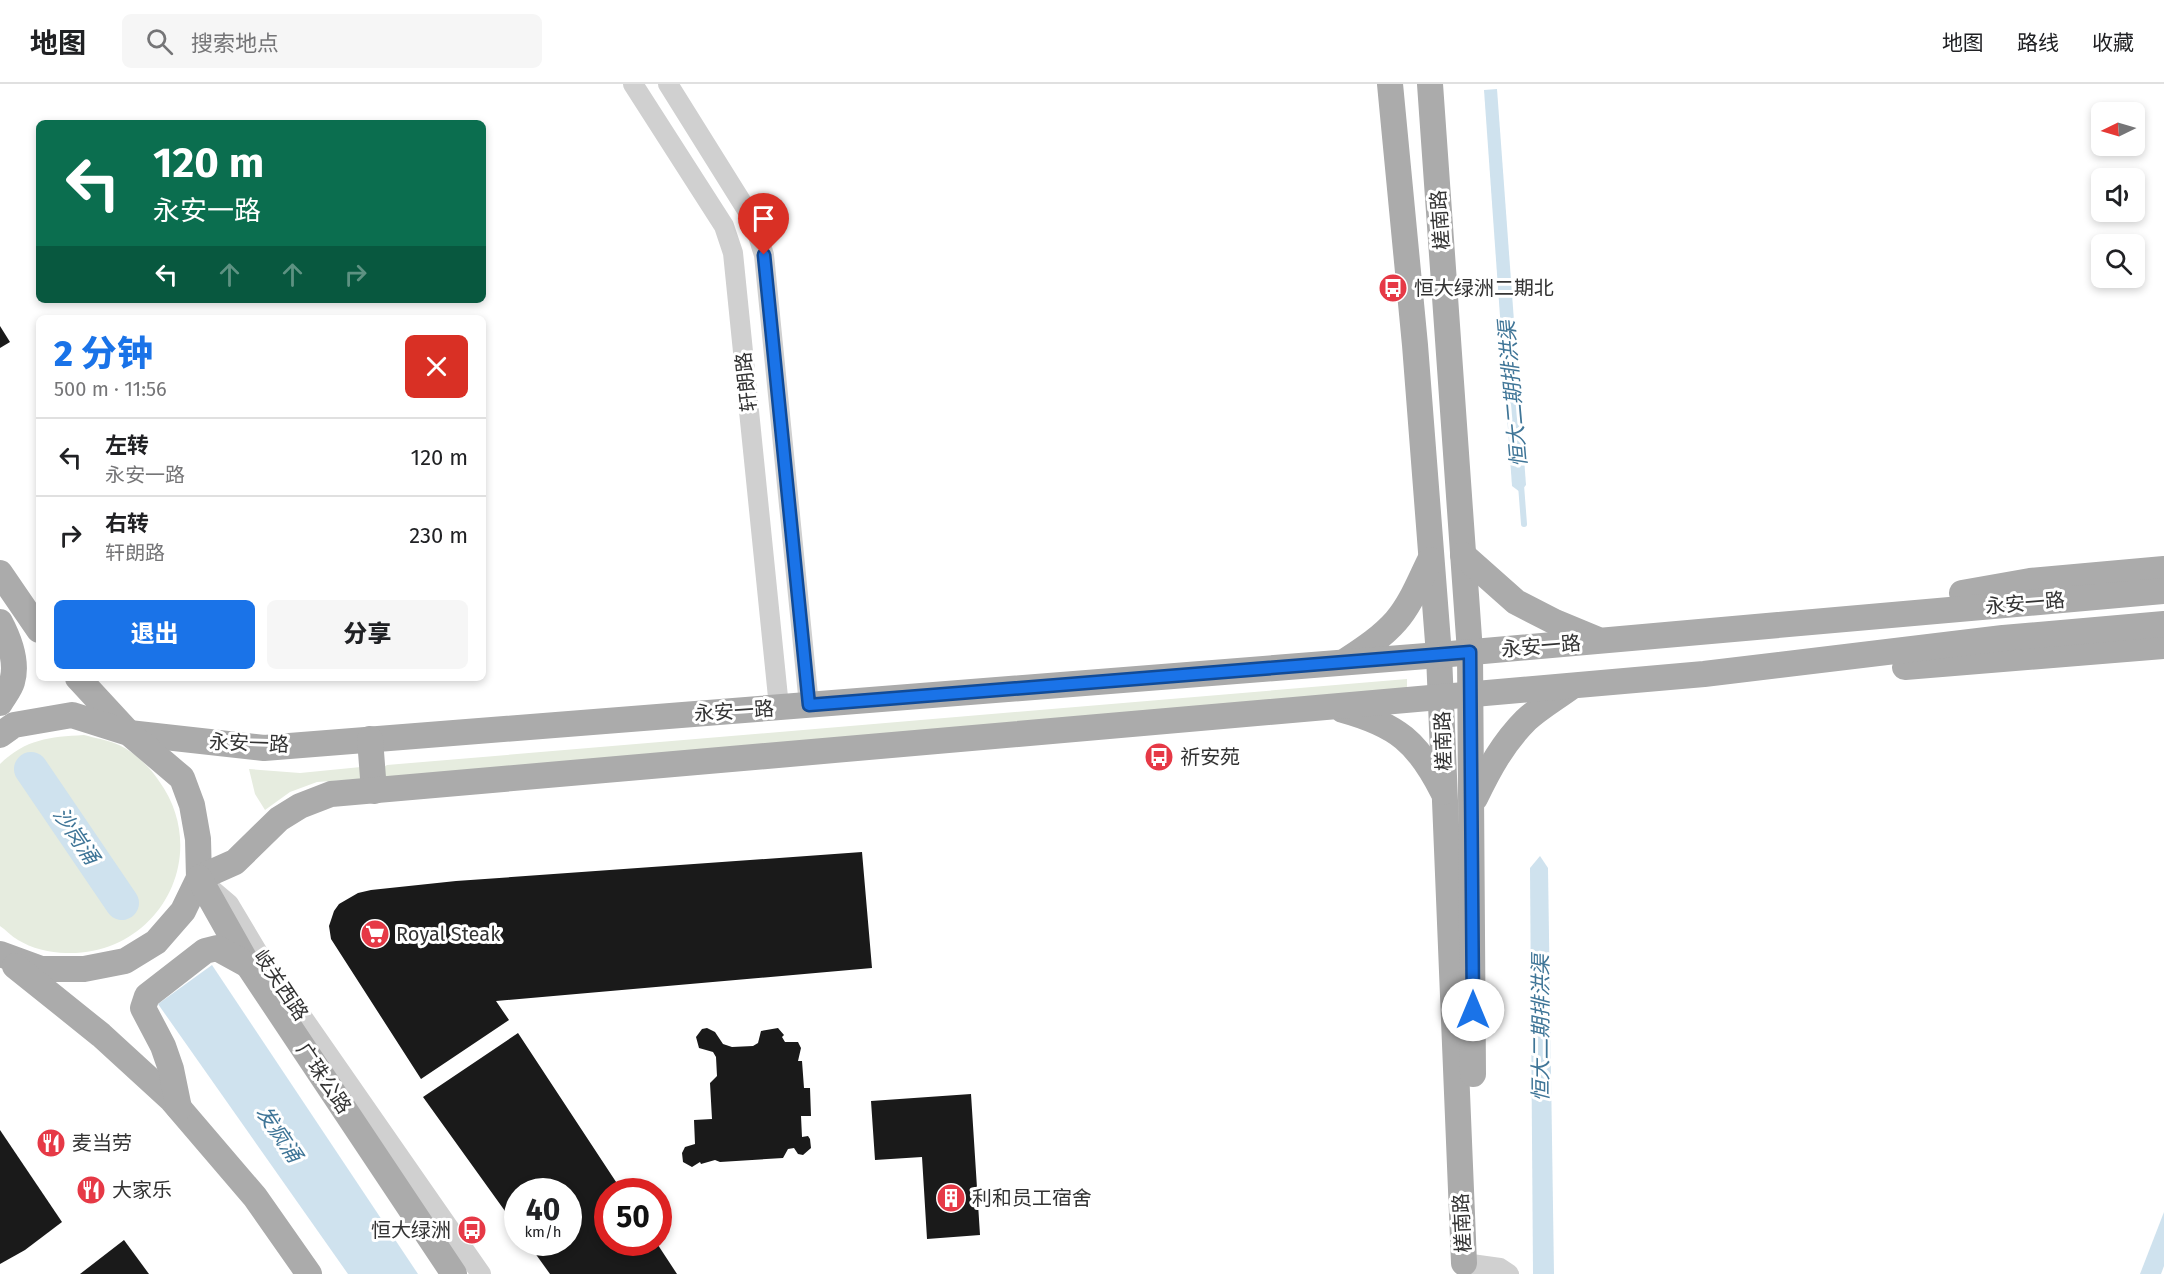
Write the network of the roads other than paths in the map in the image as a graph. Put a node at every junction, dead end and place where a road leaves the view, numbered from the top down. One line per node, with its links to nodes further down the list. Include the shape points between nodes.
1 (633, 84): 26 (street, 轩朗路, via 724,226 733,253)
2 (668, 84): 25 (street, 轩朗路, via 753,220 764,255)
3 (1390, 84): 6 (main road, 槎南路)
4 (1430, 84): 5 (main road, 槎南路)
5 (1463, 555): 14 (main road, via 1516,602); 16 (main road, 槎南路)
6 (1431, 556): 17 (main road, 槎南路); 18 (main road, via 1396,621)
7 (2164, 569): 11 (main road, via 2030,581)
8 (0, 573): 13 (main road)
9 (2164, 591): 11 (main road, 永安一路)
10 (0, 622): 24 (main road, via 14,657 12,682)
11 (1798, 623): 14 (main road, 永安一路)
12 (2164, 624): 19 (main road, 永安一路, via 2003,638)
13 (36, 626)
14 (1601, 640): 16 (main road, 永安一路)
15 (2164, 646): 19 (main road, via 1787,676)
16 (1470, 652): 17 (main road, 永安一路); 22 (main road, 槎南路)
17 (1439, 655): 18 (main road, 永安一路); 23 (main road, 槎南路)
18 (1343, 663): 25 (main road, 永安一路)
19 (1704, 674): 21 (main road, 永安一路)
20 (81, 681): 28 (main road)
21 (1572, 687): 22 (main road, 永安一路); 33 (main road, via 1527,719 1506,742)
22 (1472, 695): 23 (main road, 永安一路); 33 (main road, 槎南路)
23 (1441, 697): 27 (main road, 永安一路); 32 (main road, 槎南路)
24 (0, 703)
25 (809, 705): 26 (main road, 永安一路)
26 (778, 707): 30 (main road, 永安一路)
27 (1335, 707): 31 (main road, 永安一路); 32 (main road, via 1394,730 1415,747)
28 (129, 734): 29 (main road, via 72,715 14,725); 30 (main road, 永安一路, via 264,748); 34 (main road, via 182,778 198,839)
29 (0, 735)
30 (369, 739): 31 (main road)
31 (374, 791): 34 (main road, 永安一路, via 332,794 300,806 279,819 235,862)
32 (1445, 796): 38 (main road, 槎南路)
33 (1472, 804): 38 (main road, 槎南路, via 1473,1078)
34 (199, 878): 35 (main road, via 183,911 156,942 125,961 84,969 41,969); 36 (main road, 广珠公路); 41 (street, 岐关西路, via 229,904 260,956)
35 (0, 954): 37 (main road, via 104,1038)
36 (248, 965): 37 (main road, via 212,948 147,996 144,1008 163,1046); 40 (main road, 广珠公路)
37 (179, 1108): 39 (main road, via 255,1197)
38 (1466, 1270): 42 (street, via 1500,1268)
39 (309, 1274)
40 (454, 1274)
41 (481, 1274)
42 (1509, 1274)

